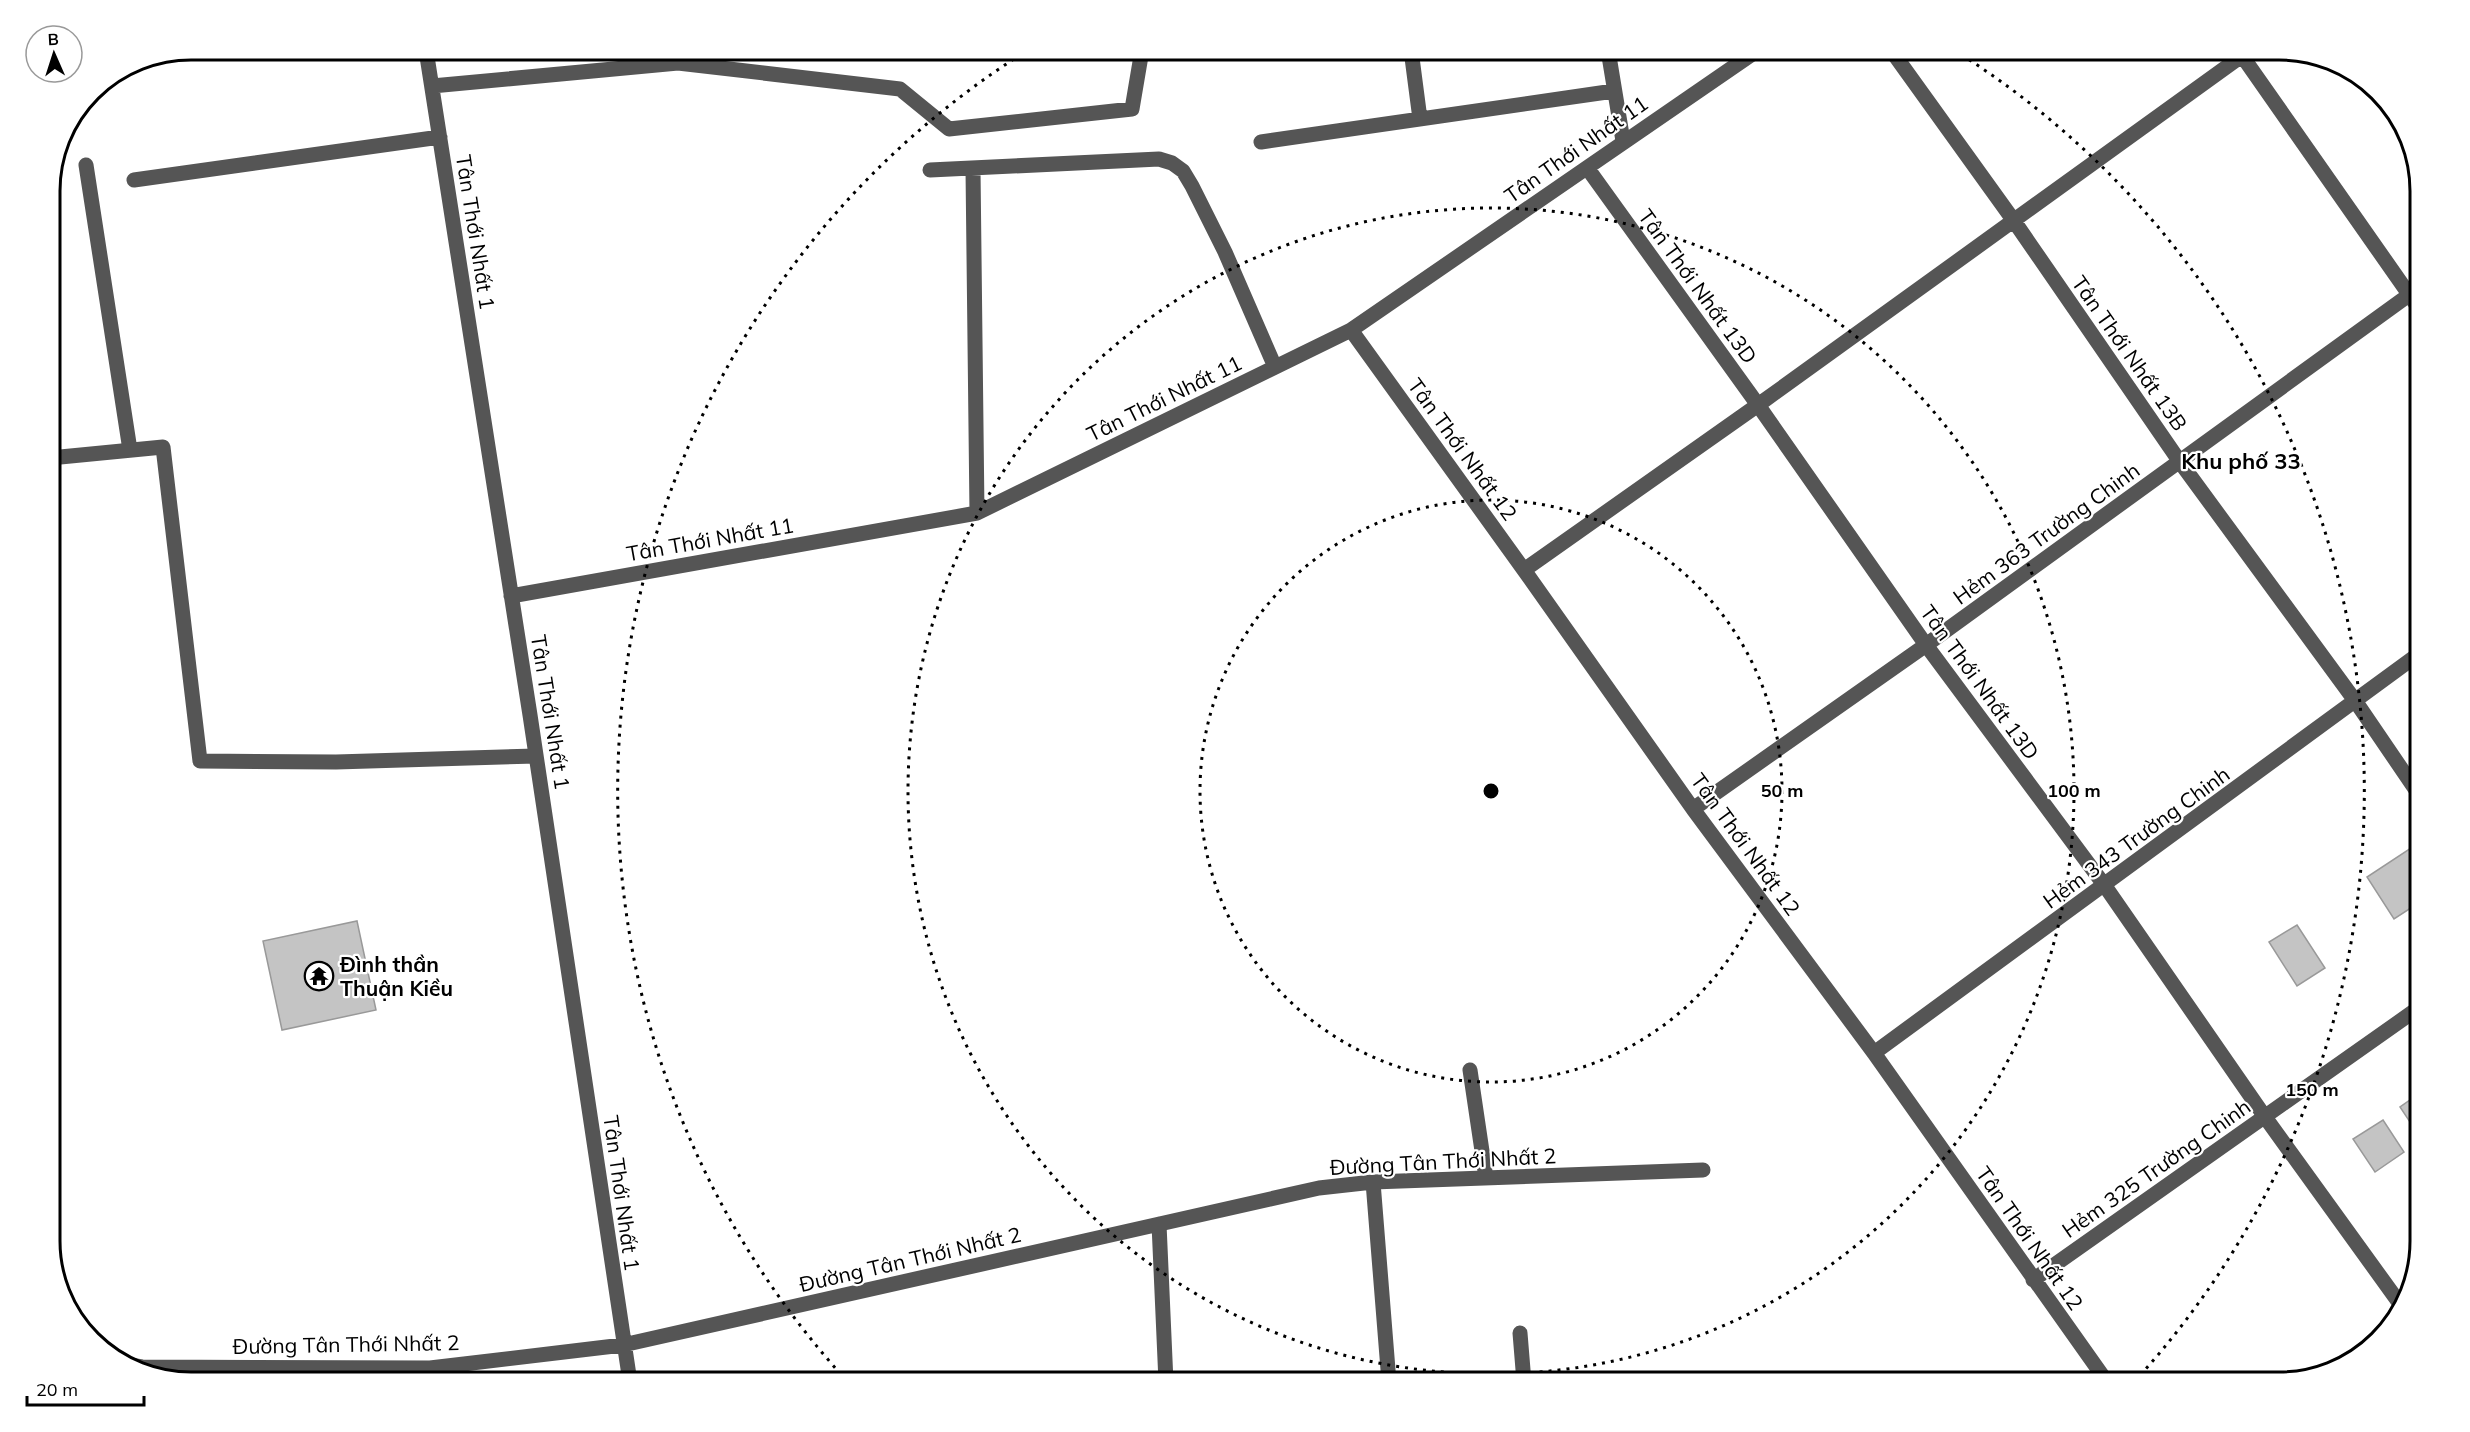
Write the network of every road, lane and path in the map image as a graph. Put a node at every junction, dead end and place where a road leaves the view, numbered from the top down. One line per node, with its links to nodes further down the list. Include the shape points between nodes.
1 (428, 60): 11 (street, Tân Thới Nhất 1)
2 (686, 60): 11 (street)
3 (715, 60): 4 (street, via 900,88 949,129 1132,109)
4 (1140, 60)
5 (1412, 60): 13 (street)
6 (1609, 60): 12 (street)
7 (1743, 60): 15 (street, Tân Thới Nhất 11)
8 (1898, 60): 22 (street, Tân Thới Nhất 13B)
9 (2231, 60): 22 (street)
10 (2249, 60): 23 (street)
11 (432, 86): 14 (street, Tân Thới Nhất 1)
12 (1614, 91): 13 (street); 15 (street)
13 (1420, 119): 16 (street)
14 (440, 137): 21 (street); 33 (street, Tân Thới Nhất 1)
15 (1623, 141): 19 (street, Tân Thới Nhất 11)
16 (1261, 142)
17 (86, 165): 28 (street)
18 (973, 169): 20 (street); 26 (street, via 1159,159 1172,163 1183,171 1206,214); 31 (street)
19 (1588, 169): 25 (street, Tân Thới Nhất 11); 27 (street, Tân Thới Nhất 13D)
20 (930, 170)
21 (134, 180)
22 (2014, 221): 27 (street); 30 (street, Tân Thới Nhất 13B)
23 (2410, 284)
24 (2410, 295): 30 (street, Hẻm 363 Trường Chinh)
25 (1351, 330): 26 (street, Tân Thới Nhất 11); 32 (street, Tân Thới Nhất 12)
26 (1275, 367): 31 (street, Tân Thới Nhất 11)
27 (1758, 405): 32 (street); 34 (street, Tân Thới Nhất 13D)
28 (130, 450): 29 (street); 37 (street, via 163,447 200,761 336,762)
29 (60, 457)
30 (2180, 462): 34 (street, Hẻm 363 Trường Chinh); 36 (street, Tân Thới Nhất 13B)
31 (977, 513): 33 (street, Tân Thới Nhất 11)
32 (1524, 570): 39 (street, Tân Thới Nhất 12)
33 (511, 596): 37 (street, Tân Thới Nhất 1)
34 (1926, 645): 39 (street, Hẻm 363 Trường Chinh); 40 (street, Tân Thới Nhất 13D)
35 (2410, 661): 36 (street, Hẻm 343 Trường Chinh)
36 (2356, 702): 38 (street, Tân Thới Nhất 13B); 40 (street, Hẻm 343 Trường Chinh)
37 (536, 756): 52 (street, Tân Thới Nhất 1)
38 (2410, 781)
39 (1693, 809): 42 (street, Tân Thới Nhất 12)
40 (2105, 886): 42 (street, Hẻm 343 Trường Chinh); 44 (street, Tân Thới Nhất 13D)
41 (2410, 1014): 44 (street, Hẻm 325 Trường Chinh)
42 (1874, 1053): 49 (street, Tân Thới Nhất 12)
43 (1470, 1070): 46 (street)
44 (2265, 1117): 49 (street, Hẻm 325 Trường Chinh); 50 (street, Tân Thới Nhất 13D)
45 (1703, 1170): 46 (street, Đường Tân Thới Nhất 2)
46 (1486, 1178): 47 (street, Đường Tân Thới Nhất 2)
47 (1373, 1182): 48 (street, Đường Tân Thới Nhất 2, via 1319,1188); 56 (street)
48 (1159, 1224): 52 (street, Đường Tân Thới Nhất 2); 55 (street)
49 (2033, 1280): 58 (street, Tân Thới Nhất 12)
50 (2396, 1298)
51 (1520, 1333): 57 (street)
52 (623, 1345): 53 (street, Đường Tân Thới Nhất 2, via 430,1368); 54 (street, Tân Thới Nhất 1)
53 (154, 1367)
54 (628, 1372)
55 (1166, 1372)
56 (1388, 1372)
57 (1523, 1372)
58 (2099, 1372)

